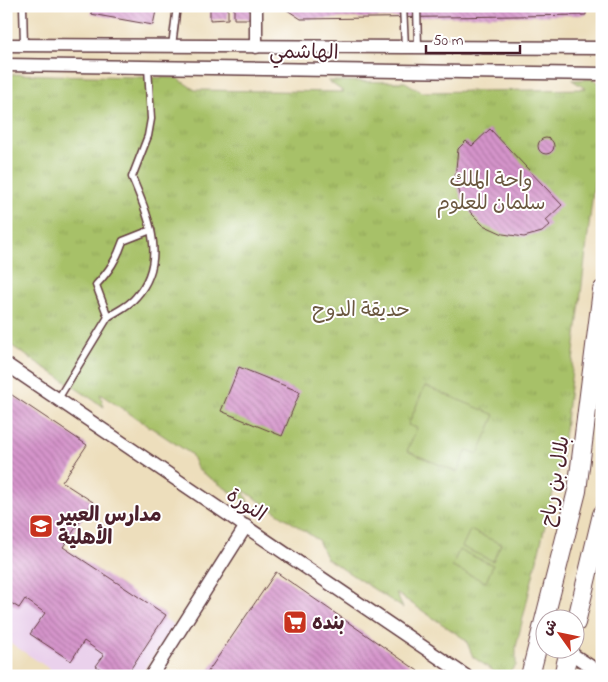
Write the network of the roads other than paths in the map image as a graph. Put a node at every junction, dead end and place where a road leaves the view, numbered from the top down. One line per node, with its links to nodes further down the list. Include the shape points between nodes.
1 (23, 6): 7 (lane)
2 (177, 6): 8 (lane)
3 (256, 6): 9 (street)
4 (403, 6): 10 (lane)
5 (416, 6): 11 (lane)
6 (6, 45): 7 (street, الهاشمي)
7 (24, 45): 8 (street, الهاشمي)
8 (172, 46): 9 (street, الهاشمي)
9 (256, 46): 10 (street, الهاشمي)
10 (405, 47): 11 (street, الهاشمي)
11 (418, 47): 12 (street, الهاشمي)
12 (602, 48)
13 (6, 65): 14 (street, الهاشمي)
14 (148, 67): 15 (street, الهاشمي); 16 (lane, via 151,119 132,177)
15 (602, 74)
16 (151, 230): 18 (lane, via 154,257 148,278 136,298); 18 (lane, via 123,241 109,272 96,285)
17 (602, 290): 29 (main road, بلال بن رباح, via 577,491)
18 (108, 317): 20 (lane)
19 (6, 364): 20 (street, النورة)
20 (58, 399): 22 (street, النورة)
21 (602, 514): 23 (main road)
22 (246, 526): 27 (street); 28 (street, النورة)
23 (579, 610)
24 (567, 660): 30 (main road)
25 (582, 660): 26 (street)
26 (602, 674)
27 (151, 676)
28 (466, 676)
29 (530, 676)
30 (563, 676)

